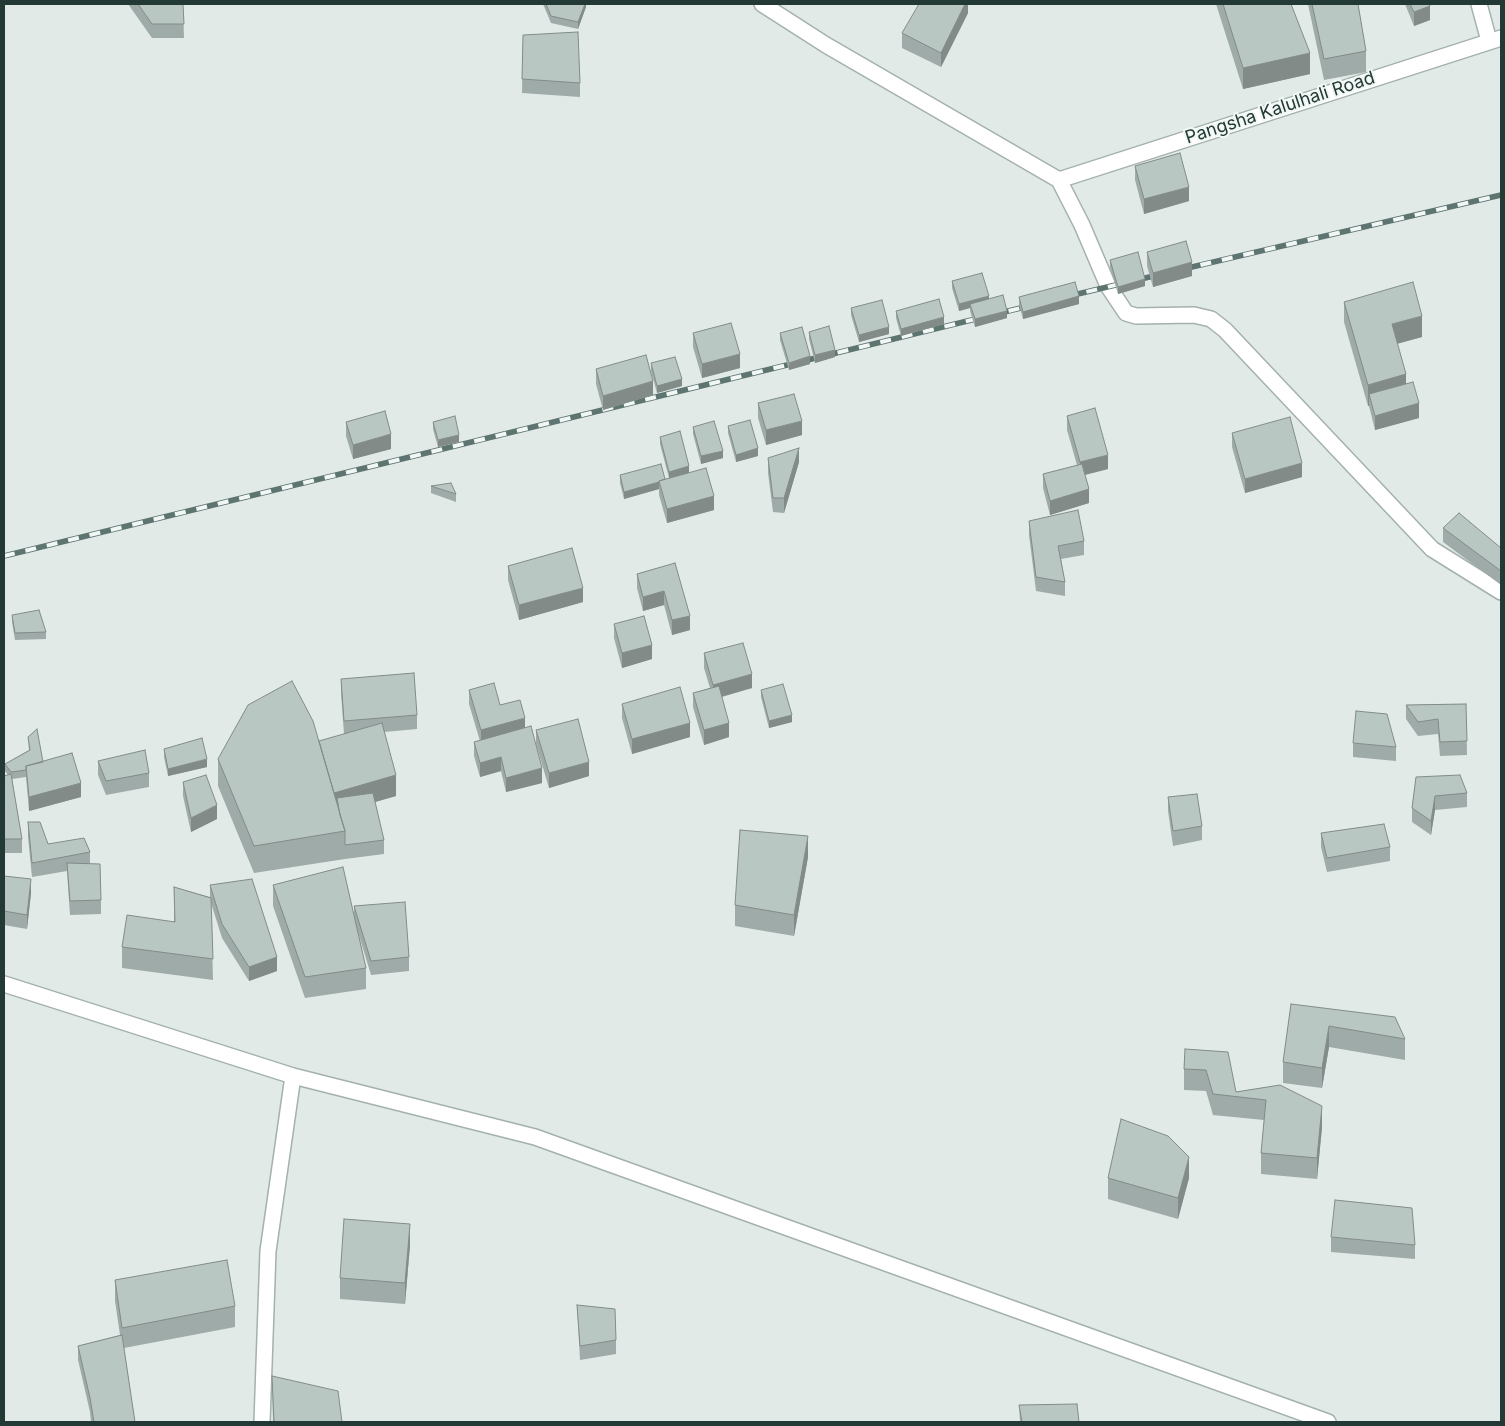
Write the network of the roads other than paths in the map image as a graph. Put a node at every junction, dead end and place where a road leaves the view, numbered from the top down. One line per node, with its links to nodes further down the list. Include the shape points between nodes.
1 (762, 4): 4 (street, via 834,50)
2 (1480, 4): 3 (street)
3 (1495, 39): 4 (street, Pangsha Kalulhali Road)
4 (1059, 180): 5 (street, via 1108,286 1126,312 1136,316 1194,314 1211,319 1432,549)
5 (1501, 592)
6 (4, 984): 7 (street)
7 (293, 1076): 8 (street, via 268,1251); 9 (street, via 535,1137)
8 (262, 1422)
9 (1328, 1422)

